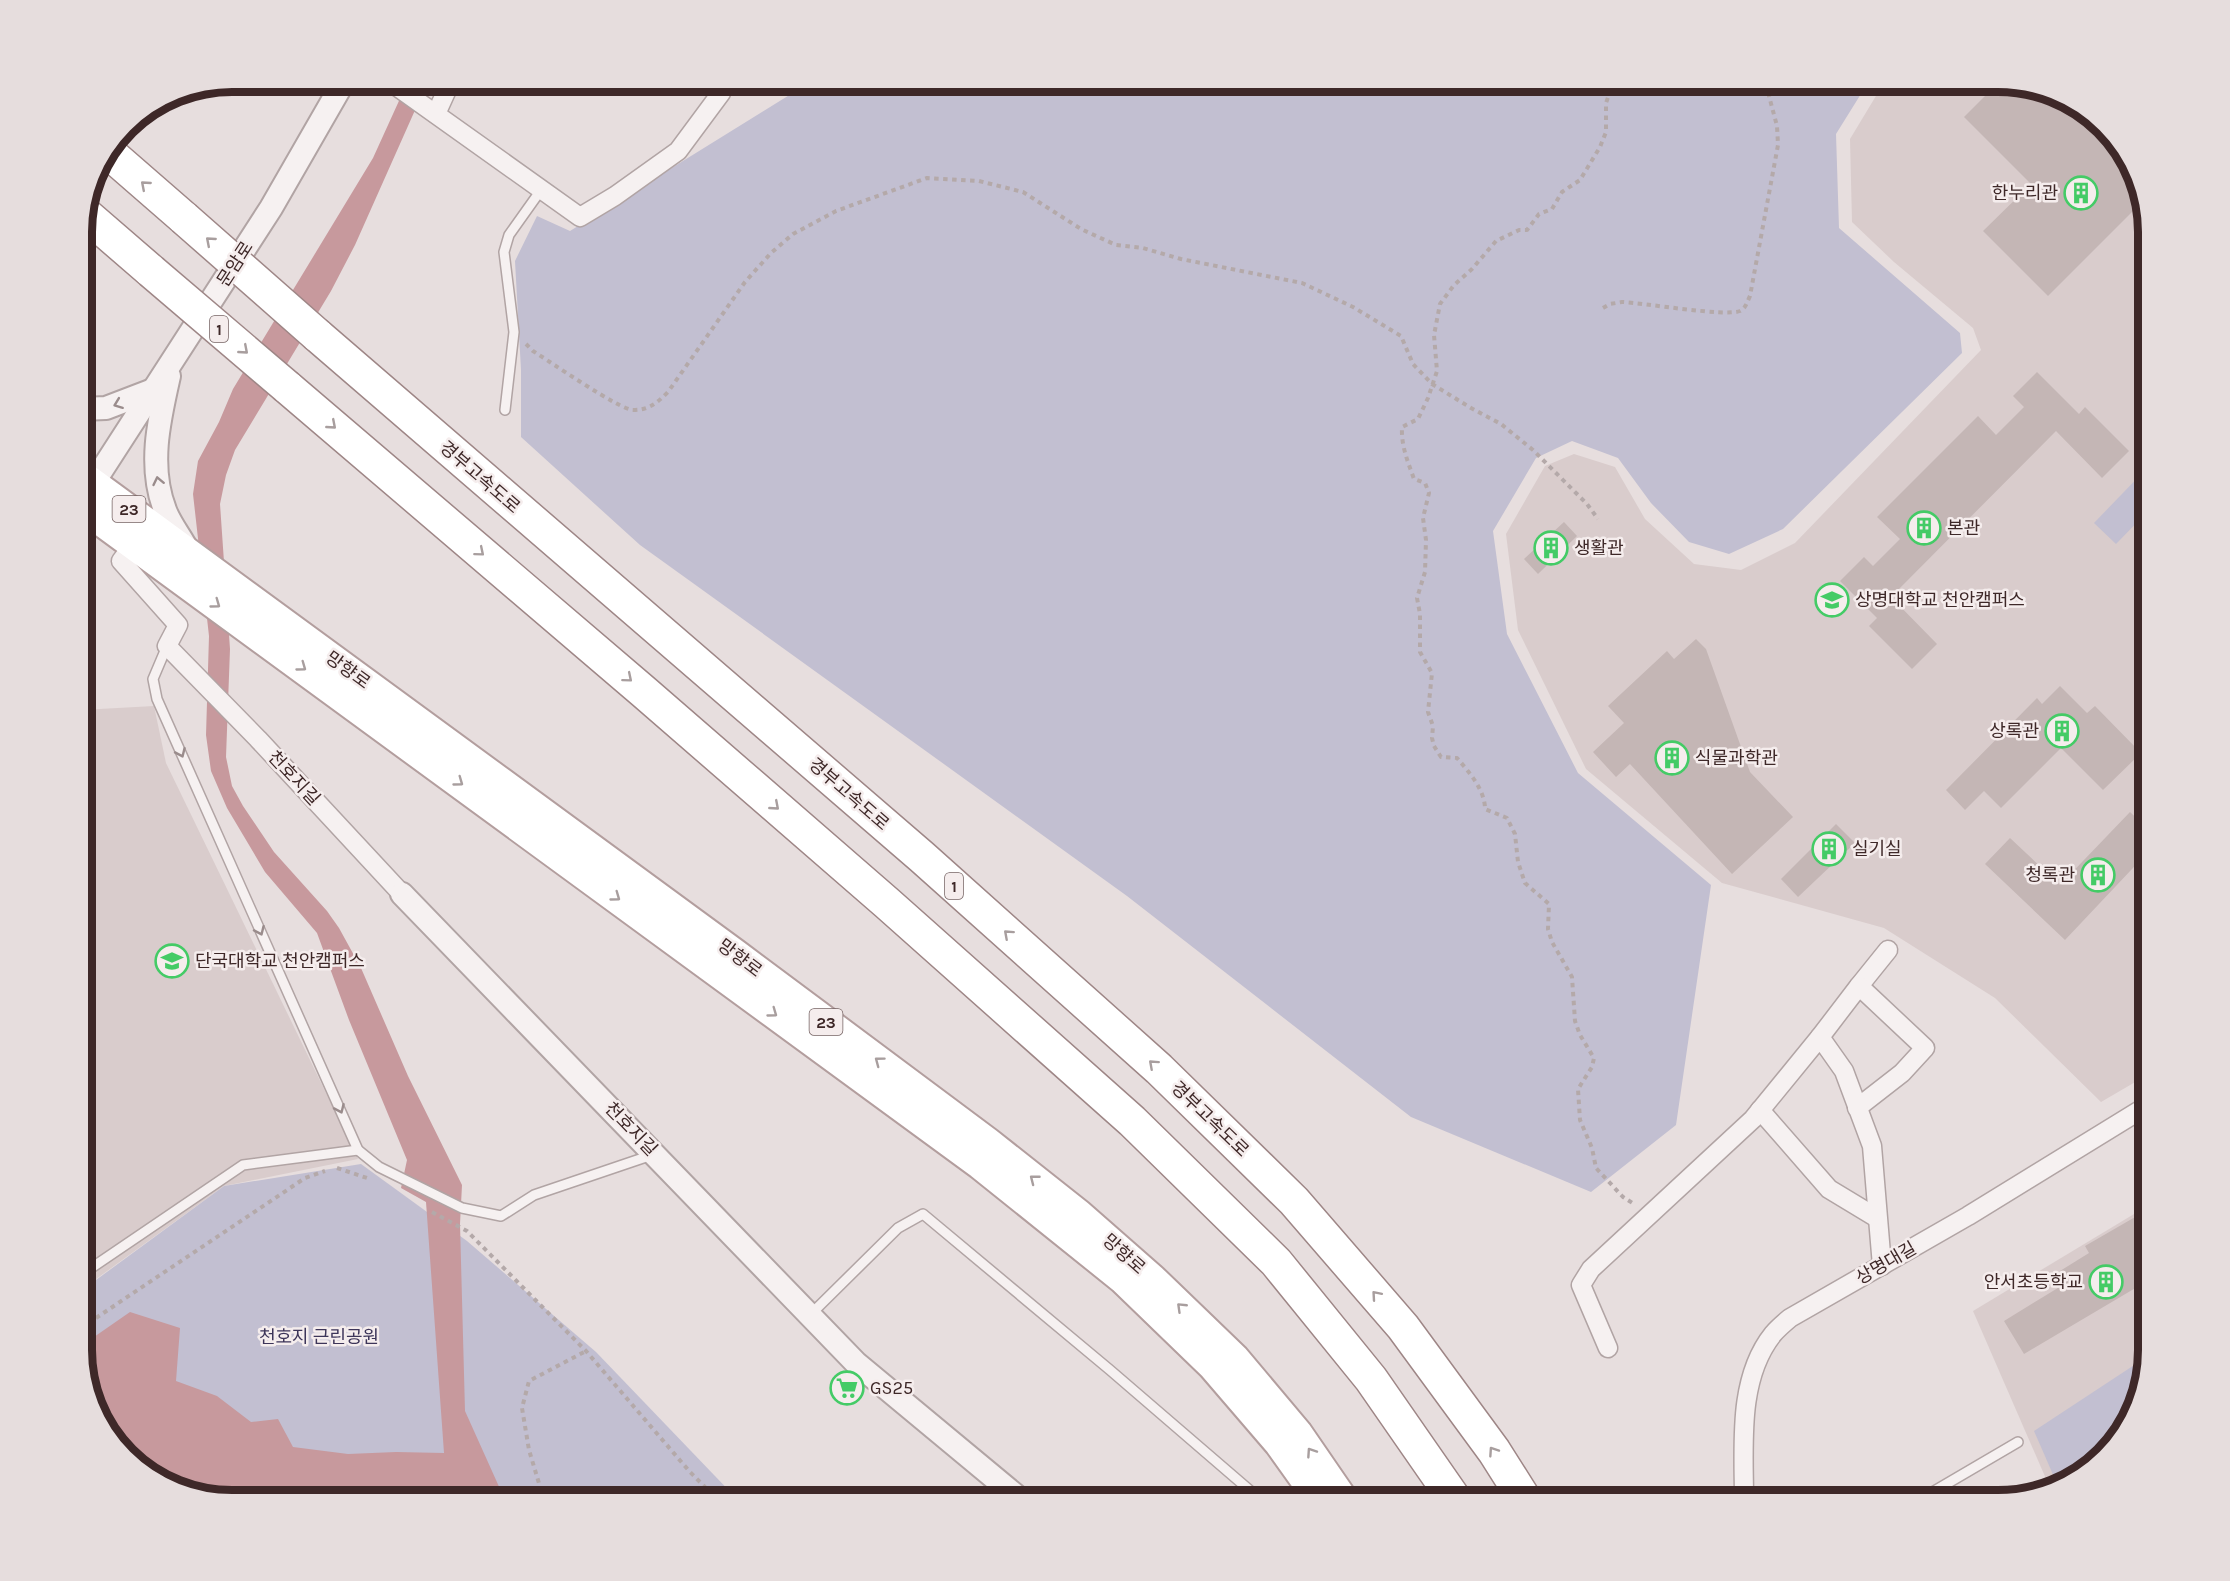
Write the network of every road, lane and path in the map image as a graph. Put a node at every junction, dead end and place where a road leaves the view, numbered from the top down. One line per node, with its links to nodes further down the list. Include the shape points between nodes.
1 (1610, 91): 14 (path, via 1606,103 1606,132 1580,180 1562,192 1552,209 1539,214 1527,230 1496,241 1440,304 1434,335 1437,371)
2 (1768, 91): 11 (path, via 1778,145 1745,307 1736,312 1718,312 1622,302)
3 (330, 92): 13 (street, 문암로, via 271,208)
4 (405, 92): 7 (street)
5 (442, 92): 7 (street)
6 (721, 92): 9 (street, via 678,151 580,217)
7 (429, 109): 9 (street)
8 (113, 156): 51 (highway, 경부고속도로 / 1, one-way to 8, bridge, via 1403,1327 1294,1201 1159,1069 922,858)
9 (542, 190): 12 (lane, via 509,235 504,252)
10 (92, 220): 50 (highway, 1, one-way to 50, bridge, via 653,700 1131,1121 1276,1262 1371,1379)
11 (1603, 308)
12 (514, 332): 14 (path, via 533,351 630,410 652,407 668,392 745,282 793,234 836,211 927,178 979,181 1023,192 1081,229 1116,245 1302,283 1401,336 1413,364); 17 (lane)
13 (172, 360): 15 (street, 문암로); 22 (street, one-way to 13, via 156,473 158,423)
14 (1432, 384): 20 (path, via 1501,424 1533,450); 34 (path, via 1418,419 1402,428 1402,436 1414,479 1425,483 1429,493 1423,519 1425,572 1417,598 1420,652 1432,673 1428,712 1434,746 1441,757 1457,758 1485,798 1485,809 1507,818 1515,834 1525,883 1549,904 1548,929 1572,977 1575,1021 1594,1058 1578,1089 1580,1120 1596,1168 1623,1197)
15 (153, 390): 16 (street, one-way to 16, via 106,408); 18 (street, 문암로)
16 (92, 409)
17 (505, 410)
18 (92, 480)
19 (92, 498): 21 (main road, 망향로 / 23)
20 (1598, 519)
21 (141, 534): 22 (main road, 망향로 / 23); 23 (street, via 121,561 178,625)
22 (181, 553): 48 (main road, 망향로 / 23, one-way to 48, via 254,633 970,1158 1122,1279 1212,1366 1279,1443); 49 (main road, 망향로 / 23, one-way to 22, via 1298,1433 1235,1358 1079,1214 745,961 254,601)
23 (167, 646): 24 (street, 천호지길); 31 (lane, one-way to 31, via 153,679 157,699)
24 (402, 894): 32 (street, 천호지길)
25 (1888, 950): 26 (street)
26 (1858, 986): 27 (street); 28 (street, via 1925,1048 1902,1073)
27 (1820, 1037): 28 (street, via 1844,1071); 29 (street)
28 (1857, 1108): 35 (street, via 1872,1146)
29 (1760, 1110): 34 (street); 35 (street, via 1829,1189)
30 (2138, 1112): 37 (street, 상명대길)
31 (358, 1150): 32 (lane, via 379,1167 462,1208 501,1216 534,1196); 38 (lane, via 243,1166)
32 (655, 1154): 39 (street, 천호지길)
33 (374, 1180): 40 (path, via 335,1167 305,1178)
34 (1650, 1213): 41 (street, via 1591,1269 1581,1286)
35 (1877, 1218): 37 (street)
36 (467, 1231): 42 (path)
37 (1881, 1266): 52 (street, 상명대길, via 1790,1318 1773,1334 1756,1364 1747,1394)
38 (92, 1268)
39 (810, 1316): 46 (street, 천호지길, via 856,1363); 47 (lane, via 898,1228 923,1215)
40 (92, 1321)
41 (1608, 1348)
42 (586, 1351): 44 (path, via 529,1381 522,1408); 45 (path)
43 (2018, 1442): 53 (lane)
44 (541, 1490)
45 (708, 1490)
46 (1009, 1490)
47 (1249, 1490)
48 (1312, 1490)
49 (1337, 1490)
50 (1448, 1490)
51 (1519, 1490)
52 (1744, 1490)
53 (1936, 1490)

